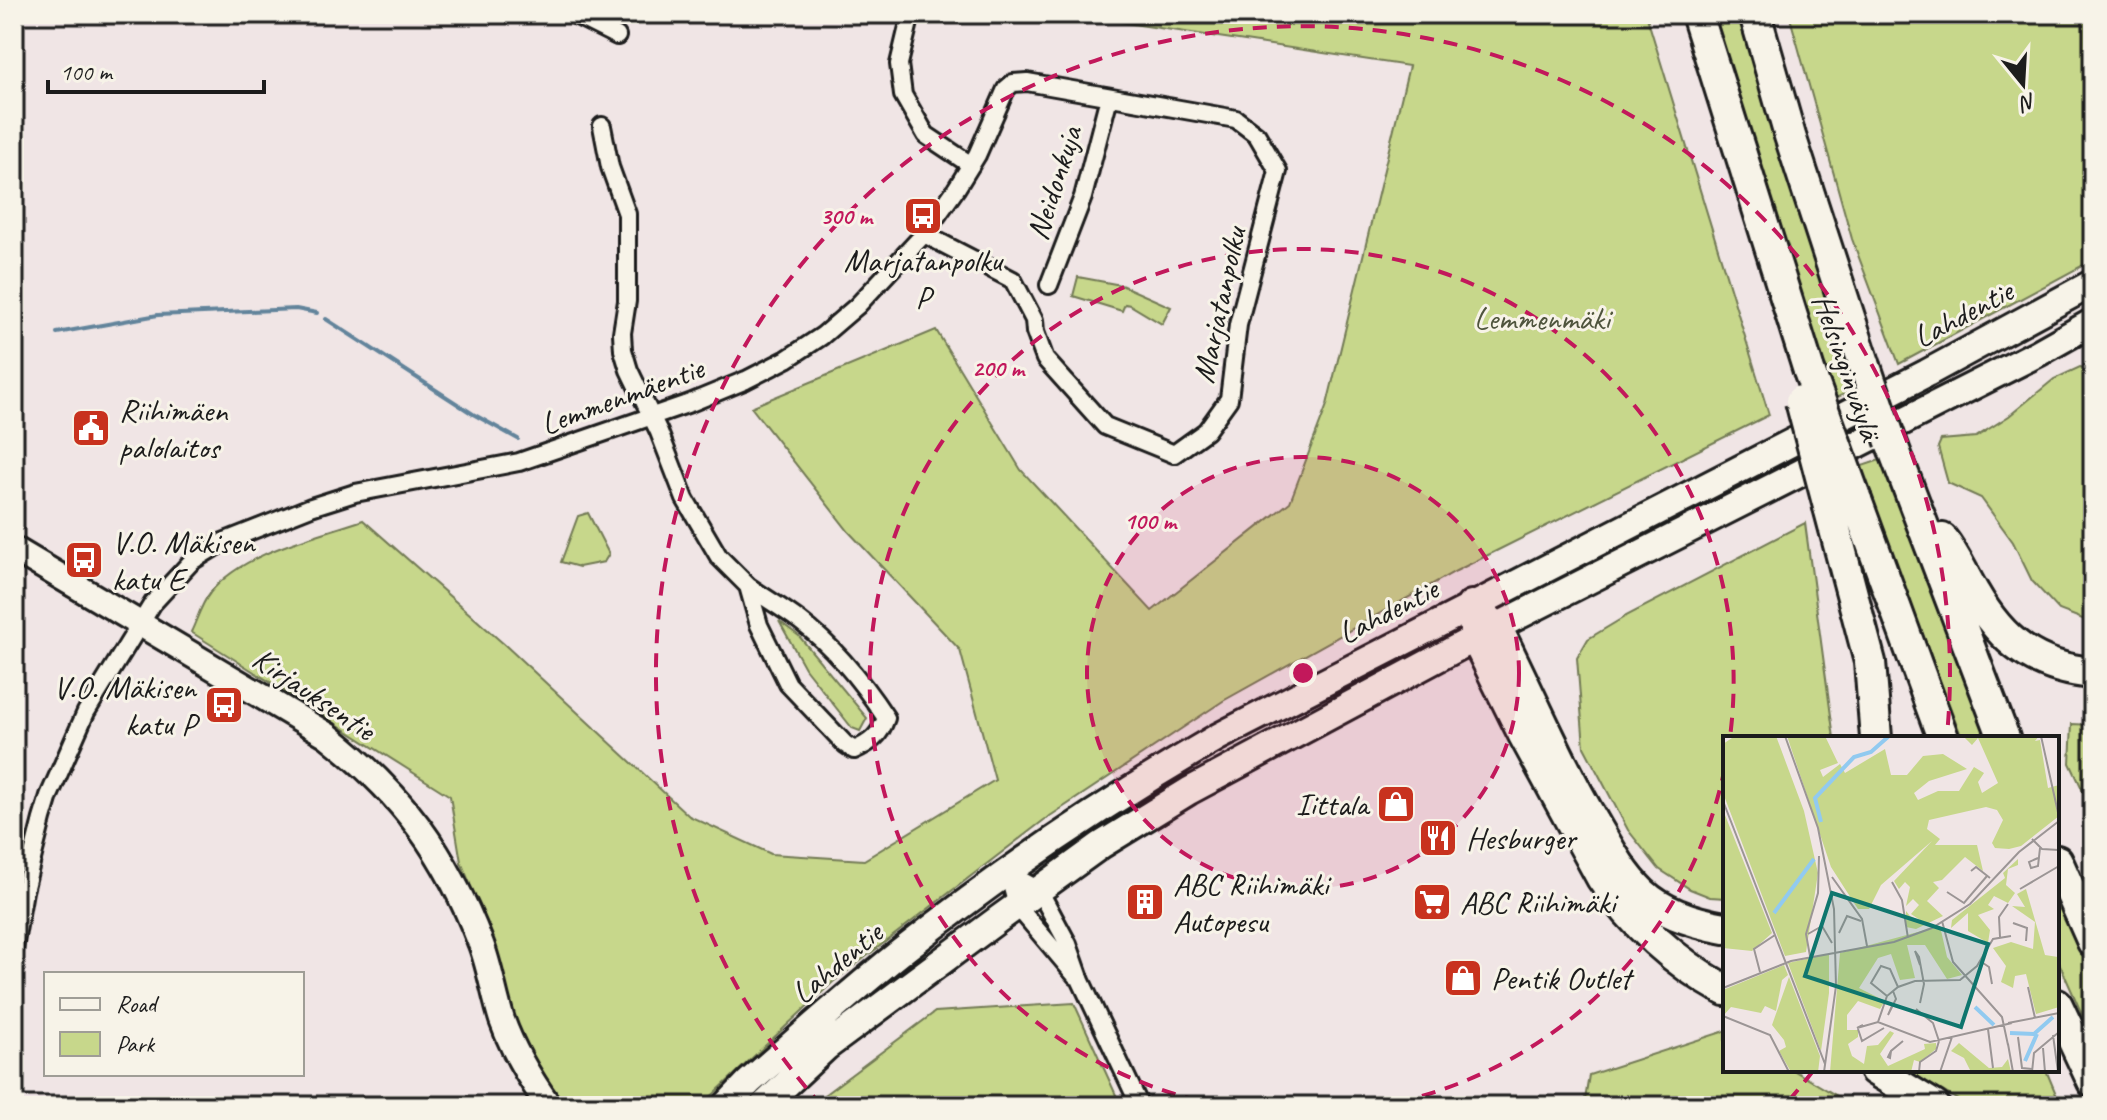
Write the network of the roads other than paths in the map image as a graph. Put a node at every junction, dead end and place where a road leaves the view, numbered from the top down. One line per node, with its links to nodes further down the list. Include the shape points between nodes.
1 (573, 14): 5 (street)
2 (911, 14): 9 (street, via 899,64 903,95 926,135)
3 (1697, 14): 15 (highway, Helsinginväylä, bridge)
4 (1755, 14): 16 (highway, Helsinginväylä, bridge, via 1790,136)
5 (617, 36)
6 (1027, 82): 7 (street, Marjatanpolku); 9 (street, Lemmenmäentie, via 1006,89)
7 (1109, 97): 10 (street, Marjatanpolku, via 1236,119 1257,135 1278,171 1238,325 1229,399 1206,431 1174,454 1105,426 1045,359 1034,320 1013,280); 12 (street, Neidonkuja, via 1083,197)
8 (602, 126): 14 (street, via 627,214 623,350)
9 (971, 165): 10 (street, Lemmenmäentie)
10 (924, 234): 14 (street, Lemmenmäentie, via 822,336 746,380)
11 (2093, 283): 19 (main road, Lahdentie)
12 (1049, 285)
13 (2093, 322): 21 (main road, Lahdentie)
14 (653, 416): 18 (street, via 702,532); 20 (street, Lemmenmäentie, via 519,462 355,493 257,527 192,561)
15 (1842, 504): 23 (highway, via 1870,662); 24 (highway, Helsinginväylä)
16 (1915, 507): 22 (highway, via 2010,639 2039,661); 25 (highway)
17 (14, 549): 20 (street, Kirjauksentie)
18 (748, 586): 18 (street, via 759,625 788,684 854,750 881,733 886,718 870,693 800,620)
19 (1472, 606): 21 (highway); 28 (main road, Lahdentie, via 1162,769)
20 (138, 623): 27 (street, Lemmenmäentie, via 86,712); 39 (street, Kirjauksentie, via 327,735 397,797 429,838 468,911 502,1020)
21 (1486, 632): 29 (main road, Lahdentie, via 1189,791); 31 (highway, via 1616,861 1654,903); 35 (highway, via 1572,827 1617,900 1659,943)
22 (2093, 673)
23 (1876, 736)
24 (1942, 736)
25 (2003, 736)
26 (2059, 866): 32 (highway)
27 (21, 870): 33 (street, Lemmenmäentie)
28 (1008, 873): 29 (street); 30 (street); 40 (main road, Lahdentie, via 906,948)
29 (1039, 890): 30 (main road, Lahdentie); 34 (street)
30 (1017, 906): 34 (street); 41 (main road, Lahdentie, via 826,1047)
31 (1723, 928)
32 (2093, 942)
33 (14, 948)
34 (1081, 981): 42 (street)
35 (1723, 989)
36 (2059, 1009): 38 (highway)
37 (1878, 1072): 43 (highway)
38 (2093, 1082)
39 (549, 1106)
40 (726, 1106)
41 (763, 1106)
42 (1140, 1106)
43 (1934, 1106)

